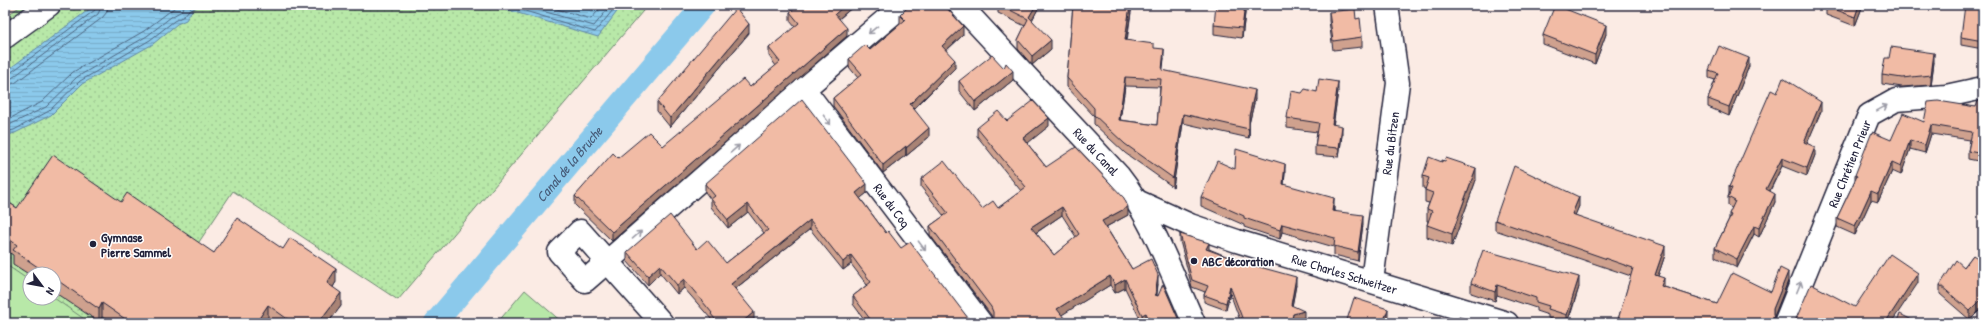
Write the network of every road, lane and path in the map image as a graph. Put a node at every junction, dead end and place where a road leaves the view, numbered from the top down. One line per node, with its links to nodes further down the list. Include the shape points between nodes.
1 (49, 5): 5 (street)
2 (903, 5): 6 (street, one-way to 6)
3 (960, 5): 8 (street, Rue du Canal, via 1119,176)
4 (1387, 5): 9 (street, Rue du Bitzen, via 1398,83)
5 (5, 36)
6 (804, 88): 10 (street, one-way to 6, via 608,260); 11 (street, Rue du Coq, one-way to 11)
7 (1983, 88): 14 (street, Rue Chrétien Prieur, one-way to 7, via 1869,115 1896,100 1946,96)
8 (1138, 202): 9 (street, Rue Charles Schweitzer, via 1190,225); 12 (street, Rue du Canal)
9 (1372, 281): 13 (street, Rue Charles Schweitzer)
10 (662, 323)
11 (981, 323)
12 (1194, 323)
13 (1507, 323)
14 (1785, 323)

